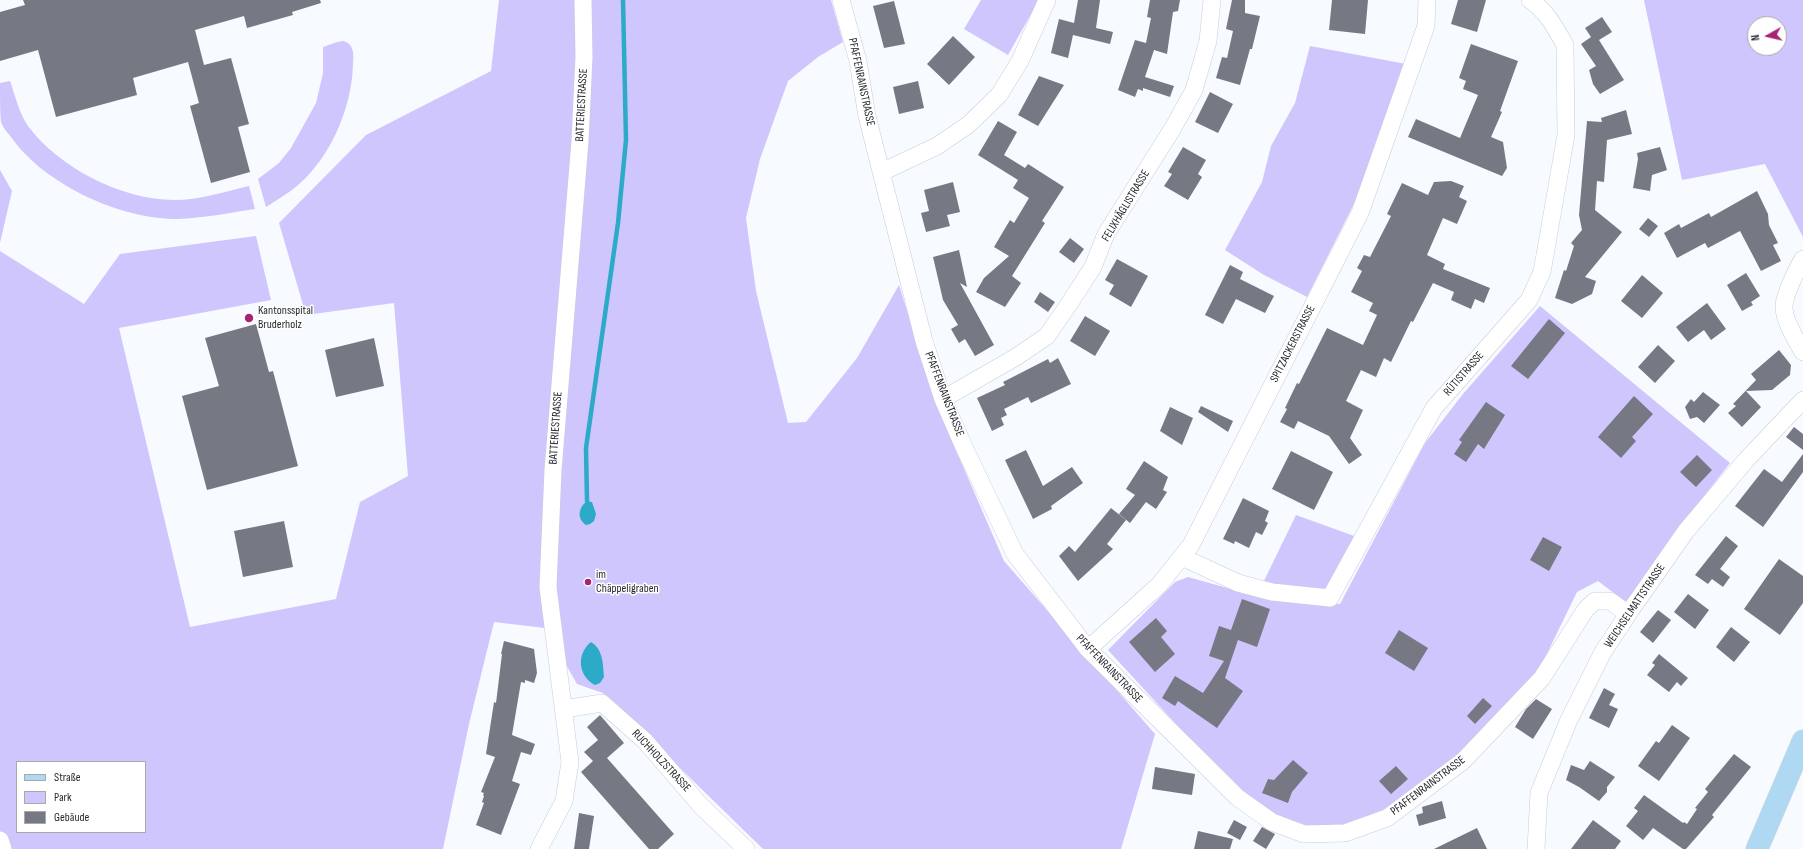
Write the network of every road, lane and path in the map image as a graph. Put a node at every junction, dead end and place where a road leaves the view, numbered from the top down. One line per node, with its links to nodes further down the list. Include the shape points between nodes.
1 (583, 0): 15 (street, BATTERIESTRASSE, via 584,57 580,141 553,470 548,587)
2 (841, 0): 7 (street, PFAFFENRAINSTRASSE, via 858,61 867,116)
3 (1047, 0): 7 (street, via 1020,61 999,96 968,126 937,146)
4 (1212, 0): 10 (street, FELIXHÄGLISTRASSE, via 1208,41 1194,90 1106,234 1093,267 1069,304 1047,336)
5 (1427, 0): 12 (street, SPITZACKERSTRASSE, via 1426,26 1360,213)
6 (1530, 0): 12 (street, RÜTISTRASSE, via 1539,6 1565,45 1566,135 1542,272 1529,300 1434,408 1330,598 1272,592 1238,583)
7 (882, 172): 10 (street, PFAFFENRAINSTRASSE, via 905,271)
8 (1803, 259): 9 (street, via 1784,306 1791,332)
9 (1803, 352)
10 (943, 399): 14 (street, PFAFFENRAINSTRASSE, via 1017,558)
11 (1803, 400): 13 (street, WEICHSELMATTSTRASSE, via 1747,458 1691,526)
12 (1182, 557): 14 (street, SPITZACKERSTRASSE, via 1159,585)
13 (1628, 614): 14 (street, PFAFFENRAINSTRASSE, via 1610,601 1595,601 1586,609 1542,678 1464,761 1387,818 1345,833 1304,834 1272,822 1238,798); 21 (street, WEICHSELMATTSTRASSE, via 1603,652 1568,722 1539,793)
14 (1088, 649)
15 (564, 709): 19 (street, BATTERIESTRASSE, via 570,762 564,801); 20 (street, RUCHHOLZSTRASSE, via 602,703 645,741 701,806)
16 (1803, 741): 22 (main road)
17 (0, 840): 18 (street)
18 (3, 849)
19 (539, 849)
20 (746, 849)
21 (1536, 849)
22 (1757, 849)

